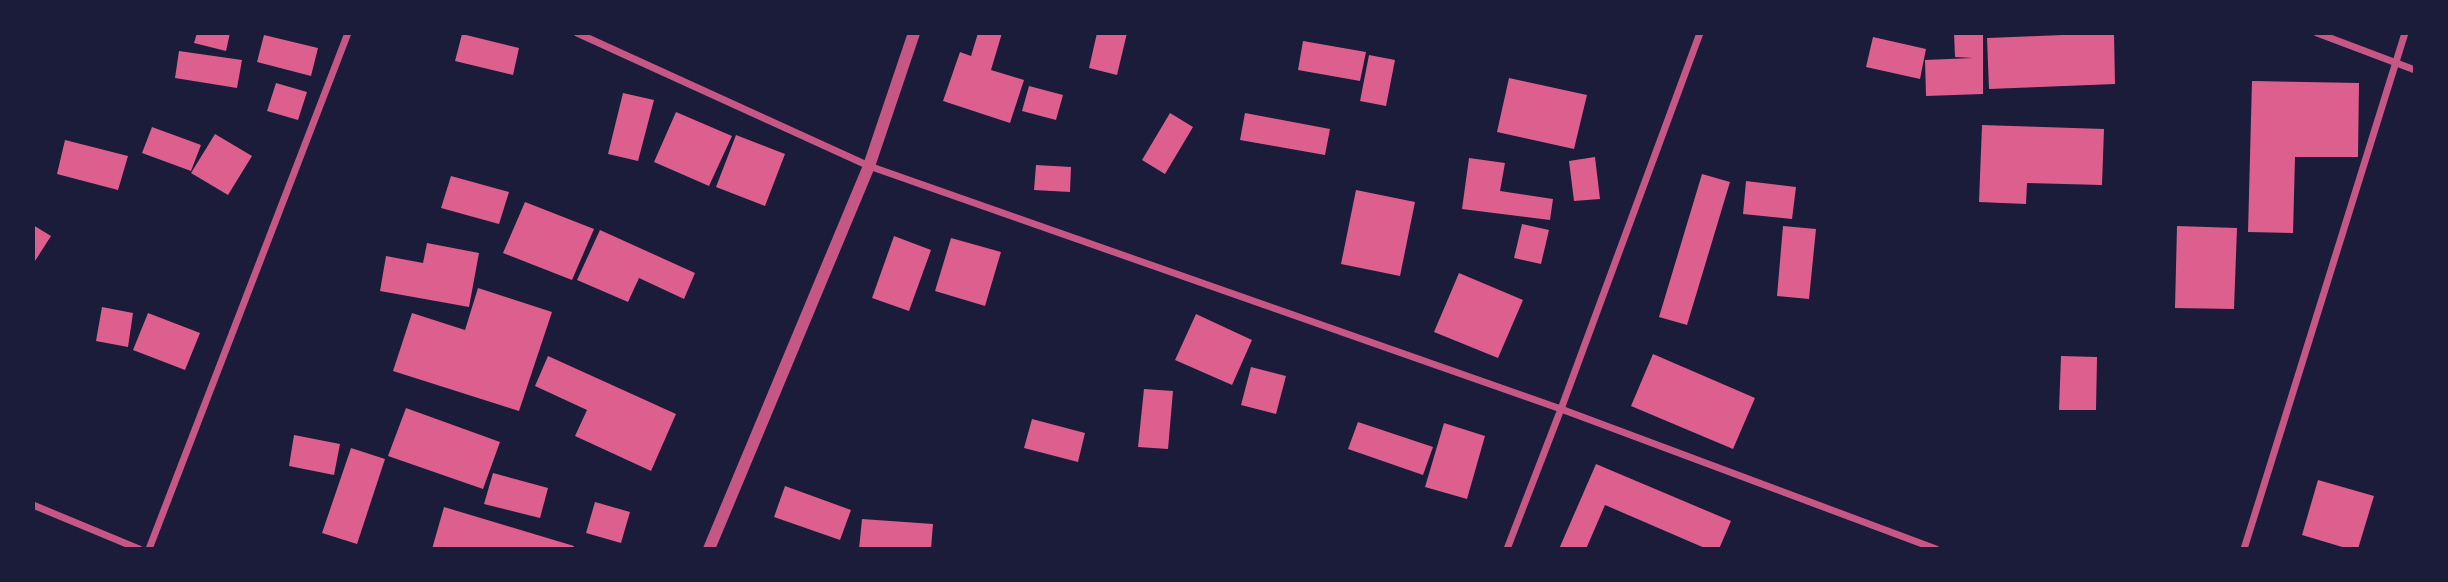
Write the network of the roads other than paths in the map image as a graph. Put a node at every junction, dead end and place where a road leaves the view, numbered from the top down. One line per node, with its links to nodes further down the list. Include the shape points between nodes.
1 (348, 33): 13 (street)
2 (577, 33): 9 (street)
3 (914, 33): 9 (street)
4 (1700, 33): 10 (street)
5 (2317, 33): 7 (street)
6 (2405, 33): 7 (street)
7 (2395, 63): 8 (street); 17 (street)
8 (2415, 70)
9 (869, 166): 10 (street); 14 (street)
10 (1561, 409): 15 (street); 16 (street)
11 (33, 505): 12 (street)
12 (139, 549)
13 (149, 549)
14 (709, 549)
15 (1507, 549)
16 (1936, 549)
17 (2244, 549)

